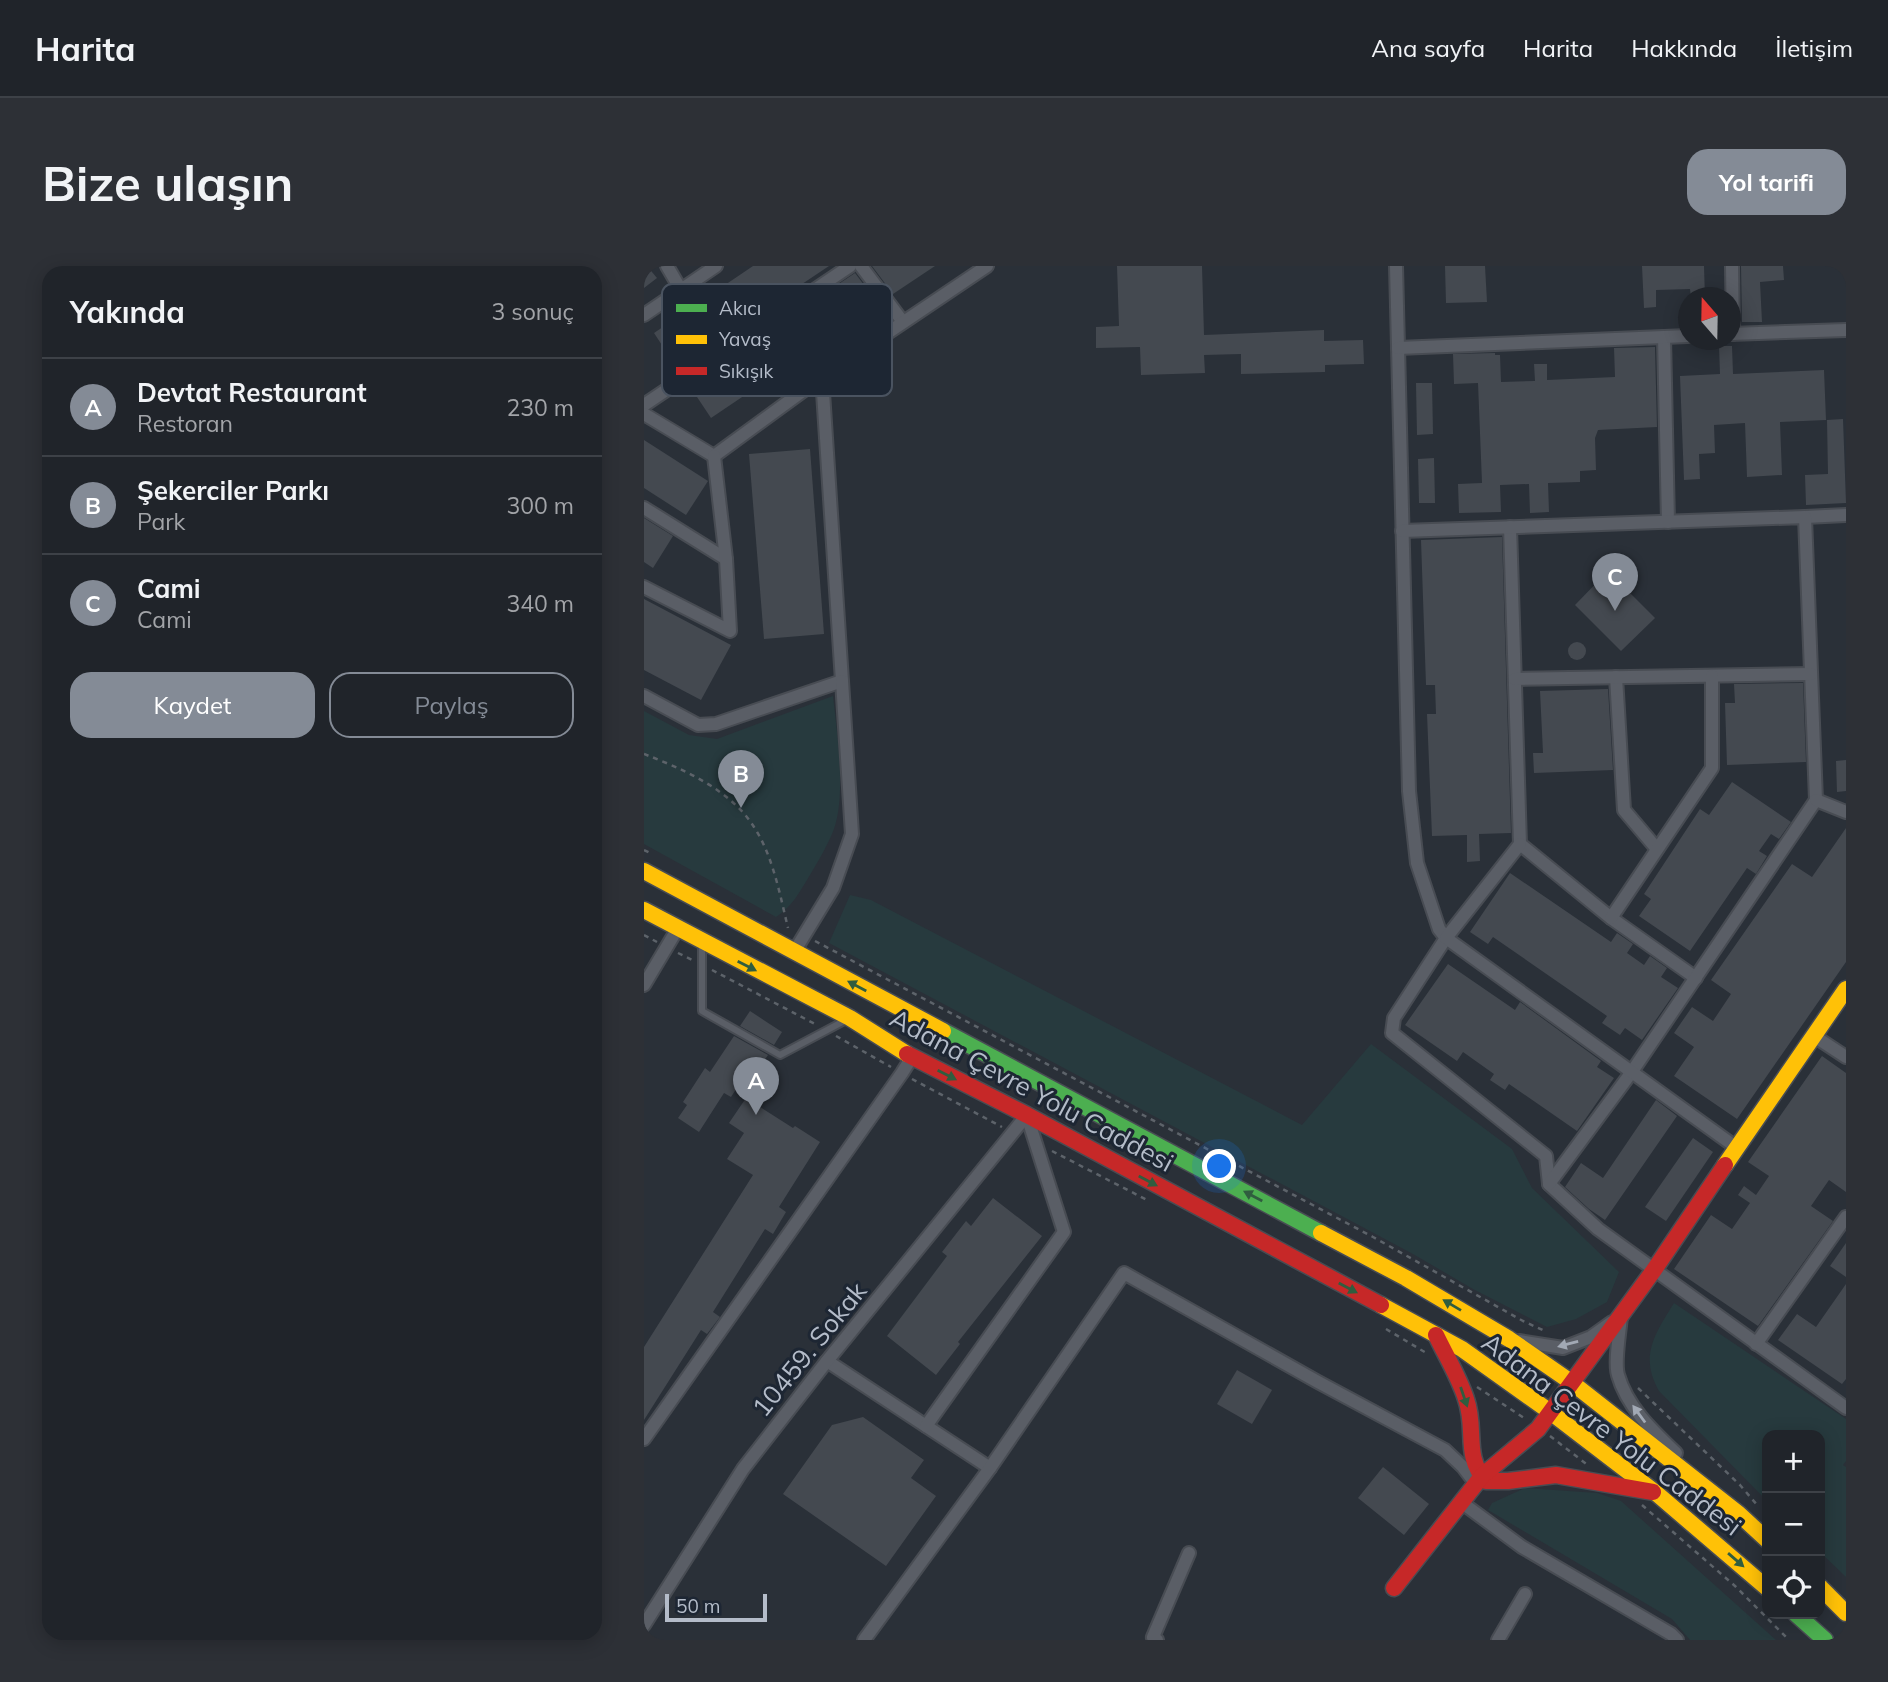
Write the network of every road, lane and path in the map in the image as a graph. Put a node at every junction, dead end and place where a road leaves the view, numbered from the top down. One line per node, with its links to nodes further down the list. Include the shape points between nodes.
1 (667, 266): 8 (street)
2 (716, 266): 9 (street)
3 (850, 266): 10 (street)
4 (861, 266): 11 (street)
5 (987, 266): 16 (street)
6 (1396, 266): 22 (street)
7 (1732, 266): 12 (street)
8 (678, 284)
9 (690, 284)
10 (823, 284)
11 (874, 284)
12 (1732, 287)
13 (662, 303): 15 (street)
14 (892, 307): 16 (street)
15 (644, 315)
16 (903, 322): 17 (street)
17 (892, 329)
18 (1846, 330): 19 (street)
19 (1741, 334)
20 (1678, 336): 21 (street)
21 (1664, 337): 22 (street); 32 (street)
22 (1398, 348): 34 (street)
23 (662, 393): 26 (street)
24 (795, 396): 28 (street)
25 (823, 396): 41 (street)
26 (644, 405)
27 (644, 414): 28 (street)
28 (714, 456): 35 (street)
29 (644, 508): 35 (street)
30 (1846, 515): 31 (street)
31 (1805, 517): 32 (street); 37 (street)
32 (1668, 522): 33 (street)
33 (1510, 527): 34 (street); 40 (street)
34 (1402, 531): 54 (street, via 1409,790 1417,863)
35 (726, 559): 36 (street, via 730,631)
36 (644, 587)
37 (1811, 674): 38 (street); 44 (street)
38 (1712, 676): 39 (street); 47 (street, via 1712,768)
39 (1616, 677): 40 (street); 47 (street, via 1624,810)
40 (1515, 679): 46 (street)
41 (842, 681): 42 (street, via 716,724 698,724); 57 (street, via 852,834 833,888)
42 (644, 696)
43 (644, 754): 52 (path, via 701,779 739,807 761,838)
44 (1816, 800): 45 (street); 59 (street)
45 (1846, 812)
46 (1520, 844): 50 (street); 54 (street)
47 (1657, 849): 50 (street)
48 (644, 871): 57 (main road, Adana Çevre Yolu Caddesi)
49 (644, 910): 51 (main road, Adana Çevre Yolu Caddesi)
50 (1611, 918): 59 (street)
51 (678, 928): 55 (main road, Adana Çevre Yolu Caddesi); 56 (street)
52 (788, 928)
53 (644, 935): 56 (path)
54 (1446, 938): 68 (street); 73 (street, via 1394,1018 1392,1033 1546,1156)
55 (702, 943): 58 (lane); 62 (main road, Adana Çevre Yolu Caddesi, one-way to 62)
56 (667, 947): 58 (path); 60 (street)
57 (794, 952): 80 (main road, Adana Çevre Yolu Caddesi, one-way to 57, via 1406,1278)
58 (702, 964): 63 (path); 63 (lane, via 702,1011 780,1055)
59 (1696, 978): 68 (street)
60 (644, 985)
61 (1846, 989): 64 (main road)
62 (850, 1018): 63 (lane); 65 (main road, Adana Çevre Yolu Caddesi)
63 (826, 1031): 67 (path)
64 (1814, 1036): 66 (street); 72 (main road)
65 (912, 1057): 67 (street); 69 (main road, Adana Çevre Yolu Caddesi, one-way to 69)
66 (1846, 1057)
67 (902, 1073): 70 (path); 90 (street)
68 (1632, 1073): 72 (street); 73 (street)
69 (1027, 1115): 70 (street, 10459. Sokak); 71 (street); 79 (main road, Adana Çevre Yolu Caddesi, one-way to 79)
70 (1013, 1133): 83 (street, 10459. Sokak)
71 (1036, 1143): 74 (path); 88 (street, via 1065,1232)
72 (1737, 1148): 76 (main road)
73 (1549, 1184): 76 (street, via 1598,1229)
74 (1153, 1204)
75 (1846, 1217): 81 (street)
76 (1654, 1270): 77 (main road); 81 (street)
77 (1621, 1316): 80 (street, one-way to 80, via 1563,1349); 84 (main road); 97 (street, one-way to 77, via 1648,1426 1630,1401 1617,1374)
78 (1380, 1326): 82 (path)
79 (1436, 1335): 87 (main road, Adana Çevre Yolu Caddesi); 92 (main road, one-way to 92, via 1467,1399)
80 (1509, 1339): 84 (main road, Adana Çevre Yolu Caddesi)
81 (1756, 1344): 86 (street)
82 (1433, 1357)
83 (827, 1362): 88 (street); 106 (street, 10459. Sokak, via 743,1469)
84 (1571, 1382): 87 (main road); 97 (main road, Adana Çevre Yolu Caddesi)
85 (1475, 1385): 89 (path)
86 (1846, 1408)
87 (1549, 1411): 89 (main road); 94 (main road, Adana Çevre Yolu Caddesi)
88 (926, 1426): 91 (street)
89 (1538, 1429): 92 (main road); 93 (path)
90 (644, 1439)
91 (990, 1468): 92 (street, via 1124,1273 1445,1450); 107 (street)
92 (1479, 1480): 93 (main road, via 1556,1475); 95 (main road)
93 (1616, 1486): 94 (main road)
94 (1656, 1493): 100 (main road, Adana Çevre Yolu Caddesi, one-way to 100)
95 (1461, 1502): 101 (main road); 110 (street, via 1522,1547)
96 (1641, 1505): 111 (path, via 1735,1586)
97 (1739, 1514): 98 (main road, Adana Çevre Yolu Caddesi)
98 (1762, 1535)
99 (1189, 1553): 108 (street, via 1153,1637)
100 (1762, 1584)
101 (1394, 1588)
102 (1825, 1592): 104 (main road)
103 (1525, 1594): 109 (street)
104 (1846, 1613)
105 (1802, 1619): 112 (main road)
106 (644, 1625)
107 (864, 1640)
108 (1157, 1640)
109 (1498, 1640)
110 (1677, 1640)
111 (1789, 1640)
112 (1825, 1640)

